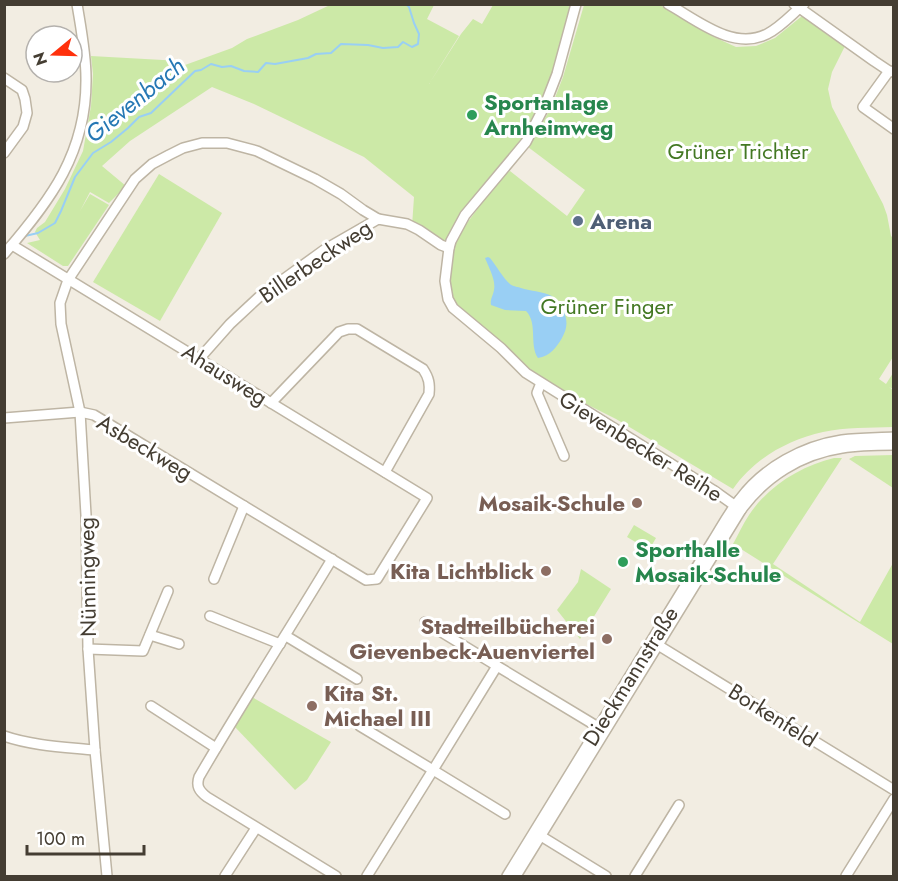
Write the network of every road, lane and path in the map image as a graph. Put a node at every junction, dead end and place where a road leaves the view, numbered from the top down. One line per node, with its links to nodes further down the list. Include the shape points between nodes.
1 (77, 4): 10 (street, via 86,77 79,135 56,187)
2 (576, 4): 11 (street, Gievenbecker Reihe, via 557,74 526,142 465,215)
3 (668, 4): 4 (street, via 722,34 745,40 768,34)
4 (799, 6): 5 (street)
5 (891, 71): 7 (street, via 863,107)
6 (4, 78): 8 (street, via 22,90 27,113 23,127)
7 (894, 129)
8 (4, 153)
9 (378, 219): 11 (street, Billerbeckweg, via 407,224); 13 (street, Nünningweg, via 315,179 257,151 227,143 202,143 152,164 135,179); 14 (street, Billerbeckweg, via 324,250 259,297)
10 (12, 245): 12 (street); 13 (street, Ahausweg)
11 (449, 248): 15 (street, Gievenbecker Reihe, via 445,281 453,308)
12 (4, 254)
13 (68, 280): 14 (street, Ahausweg); 17 (street, Nünningweg, via 60,303)
14 (199, 359): 16 (street, Ahausweg)
15 (541, 383): 21 (street, Gievenbecker Reihe, via 537,393); 25 (street, Gievenbecker Reihe)
16 (271, 403): 22 (street, Ahausweg); 22 (street, via 339,332 357,329 423,369 430,384 429,394)
17 (80, 412): 18 (street, Asbeckweg); 23 (street, Asbeckweg, via 94,415); 35 (street, Nünningweg)
18 (4, 418)
19 (894, 437): 25 (street, Dieckmannstraße, via 844,440 805,450 763,475 746,492)
20 (894, 445): 25 (street, Dieckmannstraße, via 840,448 808,457 769,480)
21 (564, 456)
22 (386, 472): 24 (street, Ahausweg, via 427,498)
23 (244, 506): 26 (street, Asbeckweg); 27 (street)
24 (422, 508): 26 (street, Asbeckweg, via 377,579 366,580)
25 (738, 508): 33 (street, Dieckmannstraße)
26 (332, 559): 32 (street)
27 (214, 579)
28 (168, 591): 31 (street)
29 (210, 616): 32 (street)
30 (425, 622): 36 (street)
31 (150, 635): 34 (street); 35 (street, via 143,651)
32 (283, 640): 37 (street); 42 (street)
33 (655, 643): 40 (street, Dieckmannstraße); 45 (street, Borkenfeld)
34 (179, 644)
35 (88, 649): 43 (street, Nünningweg)
36 (497, 666): 40 (street); 44 (street)
37 (357, 679)
38 (151, 706): 42 (street)
39 (360, 726): 44 (street)
40 (602, 729): 50 (street, Dieckmannstraße)
41 (4, 736): 43 (street, via 48,746)
42 (216, 748): 49 (street, via 199,777 198,787)
43 (95, 750): 51 (street, Nünningweg)
44 (433, 770): 48 (street); 54 (street)
45 (894, 790)
46 (894, 799): 59 (street)
47 (679, 805): 58 (street)
48 (505, 814)
49 (256, 828): 52 (street); 53 (street)
50 (537, 834): 55 (street, Dieckmannstraße); 56 (street, Dieckmannstraße); 57 (street)
51 (107, 876)
52 (225, 876)
53 (336, 876)
54 (367, 876)
55 (507, 876)
56 (516, 876)
57 (606, 876)
58 (635, 876)
59 (846, 876)

